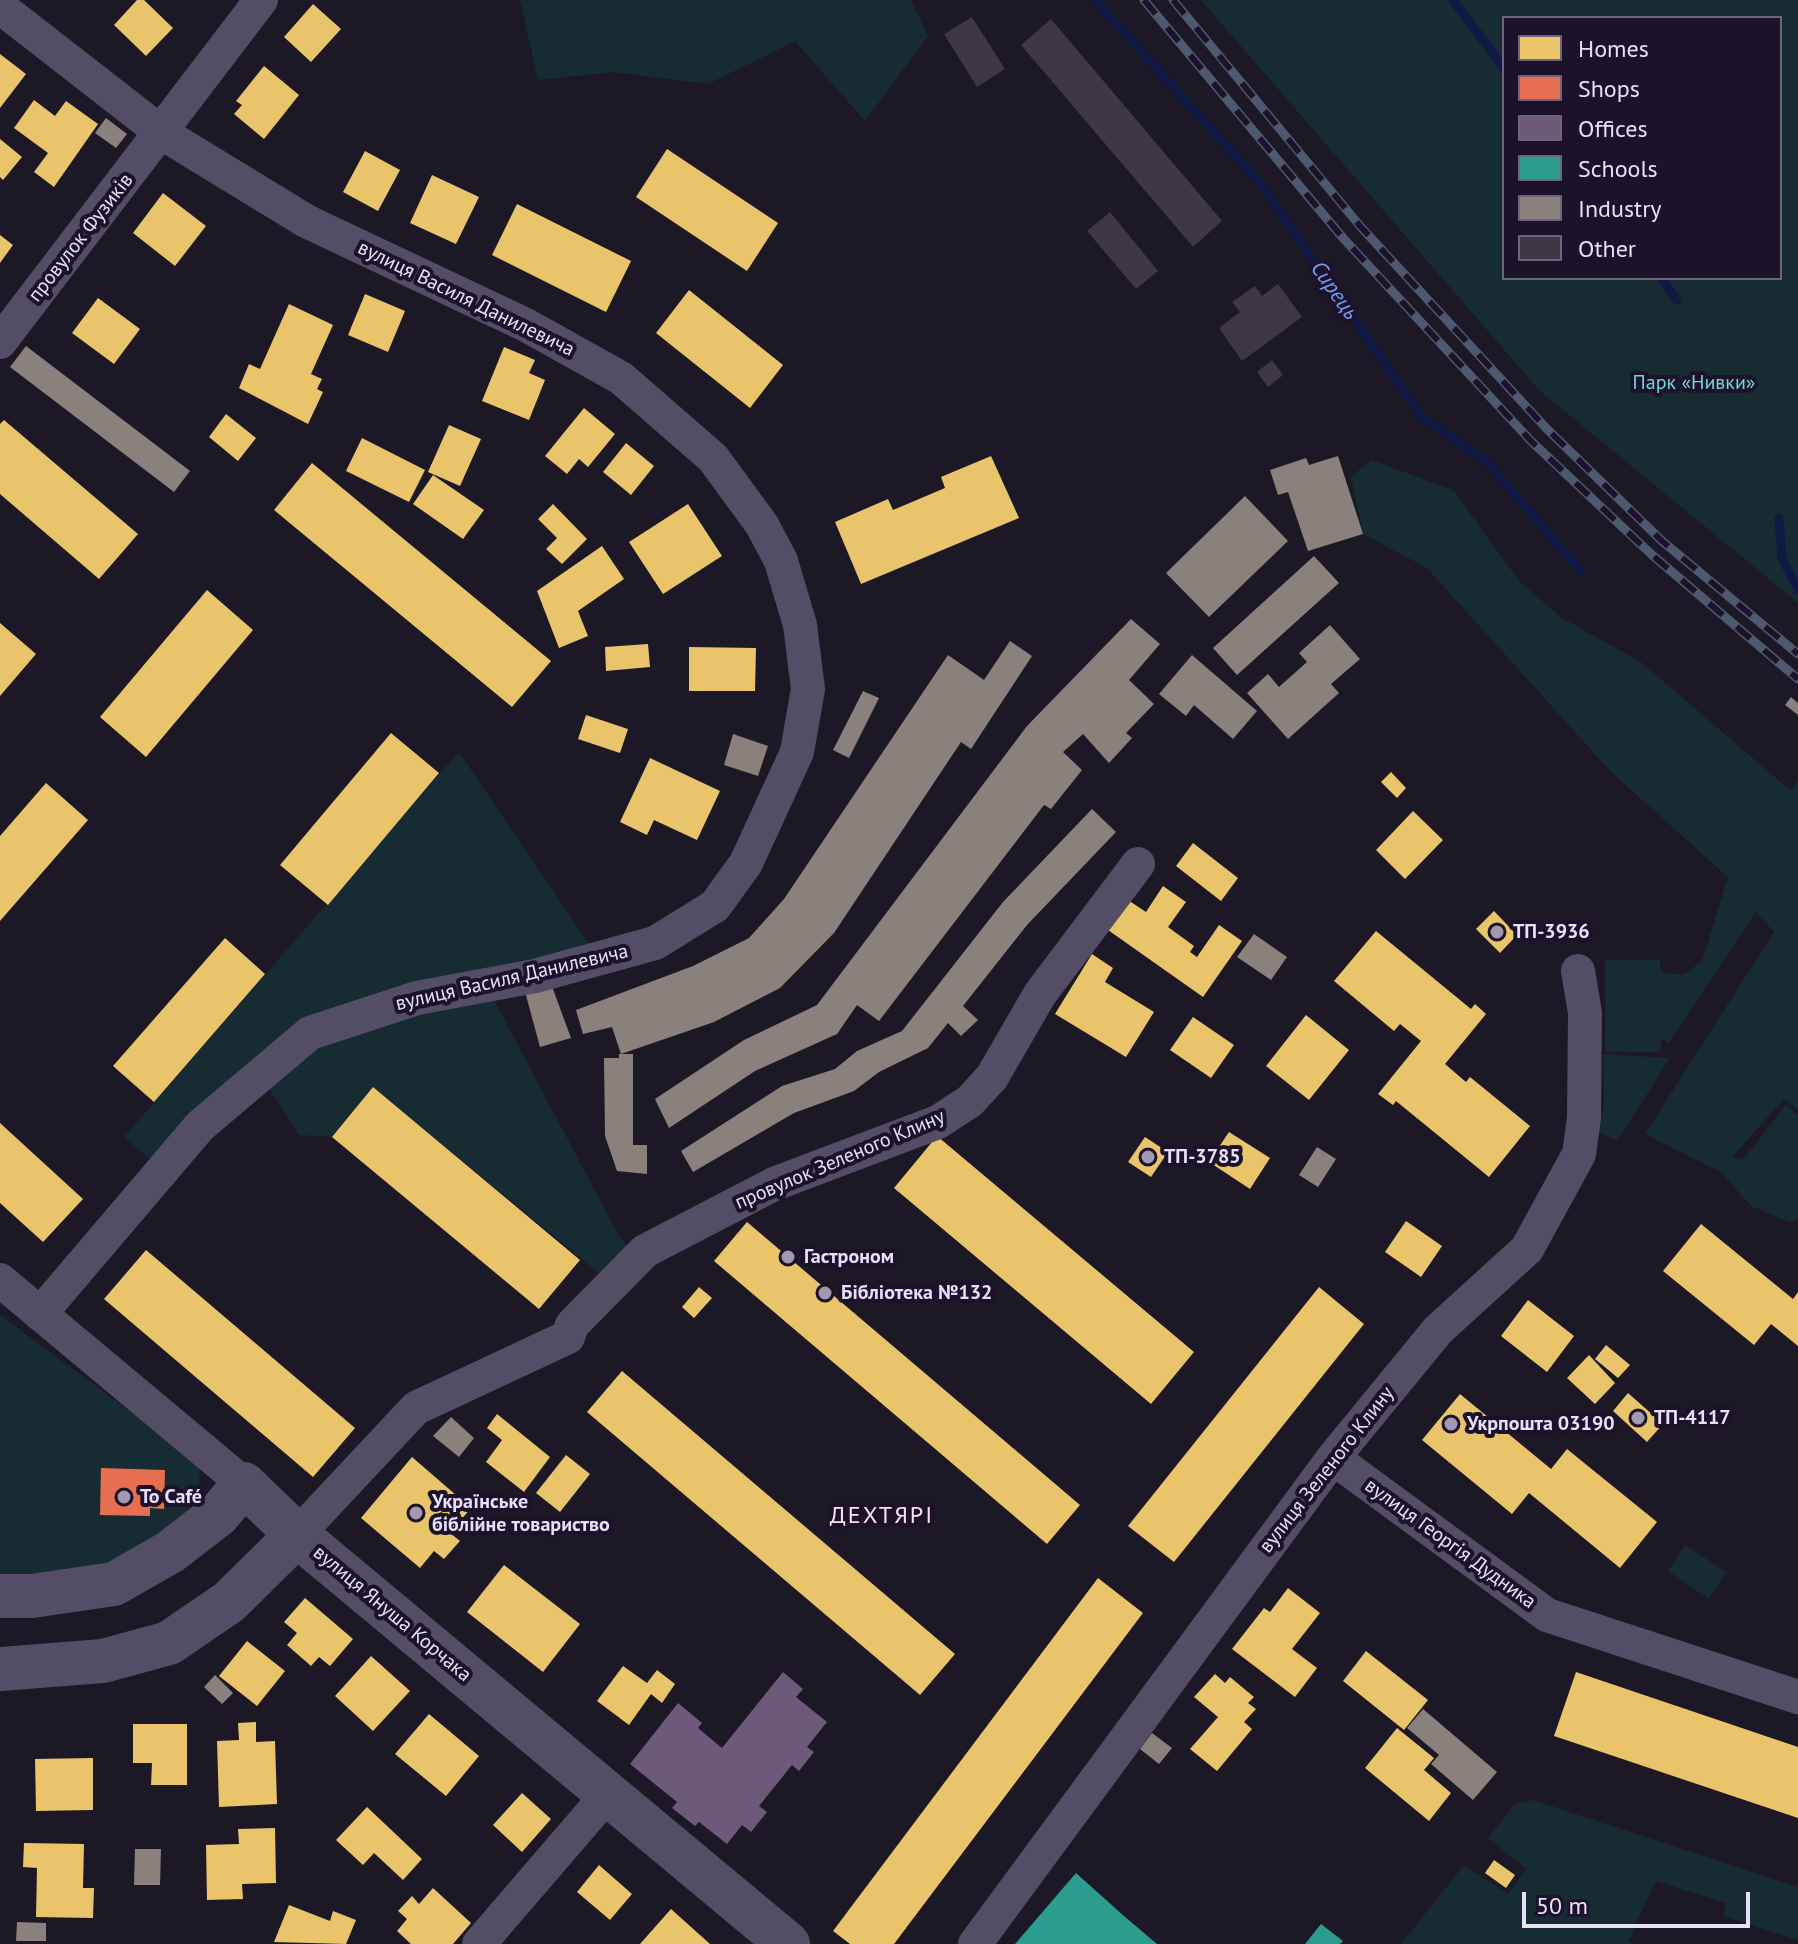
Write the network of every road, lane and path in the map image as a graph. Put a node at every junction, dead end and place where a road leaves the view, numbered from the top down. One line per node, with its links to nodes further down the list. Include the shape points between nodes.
1 (261, 0): 3 (street, провулок Фузиків)
2 (0, 7): 3 (street, вулиця Василя Данилевича)
3 (162, 133): 4 (street, провулок Фузиків); 8 (street, вулиця Василя Данилевича, via 306,221 526,325 621,378 713,458 762,525 781,561 800,625 808,689 797,752 746,863 715,906 655,943 535,976 417,998 310,1033 200,1126)
4 (0, 342)
5 (1138, 864): 11 (street, провулок Зеленого Клину, via 1040,994 992,1077 970,1101 938,1122 774,1184 645,1251 572,1325 568,1337 416,1408)
6 (1578, 971): 9 (street, вулиця Зеленого Клину, via 1585,1013 1579,1154 1527,1249 1438,1330)
7 (0, 1280): 8 (street, вулиця Януша Корчака)
8 (40, 1314): 10 (street, вулиця Януша Корчака)
9 (1333, 1458): 14 (street, вулиця Георгія Дудника, via 1547,1615); 18 (street, вулиця Зеленого Клину)
10 (244, 1484): 11 (street, вулиця Януша Корчака); 12 (street, via 218,1515 170,1552 114,1584)
11 (297, 1535): 13 (street, via 229,1602 169,1643 103,1661); 15 (street, вулиця Януша Корчака)
12 (0, 1596)
13 (0, 1669)
14 (1798, 1697)
15 (608, 1794): 16 (street); 17 (street, вулиця Януша Корчака)
16 (479, 1944)
17 (788, 1944)
18 (975, 1944)

